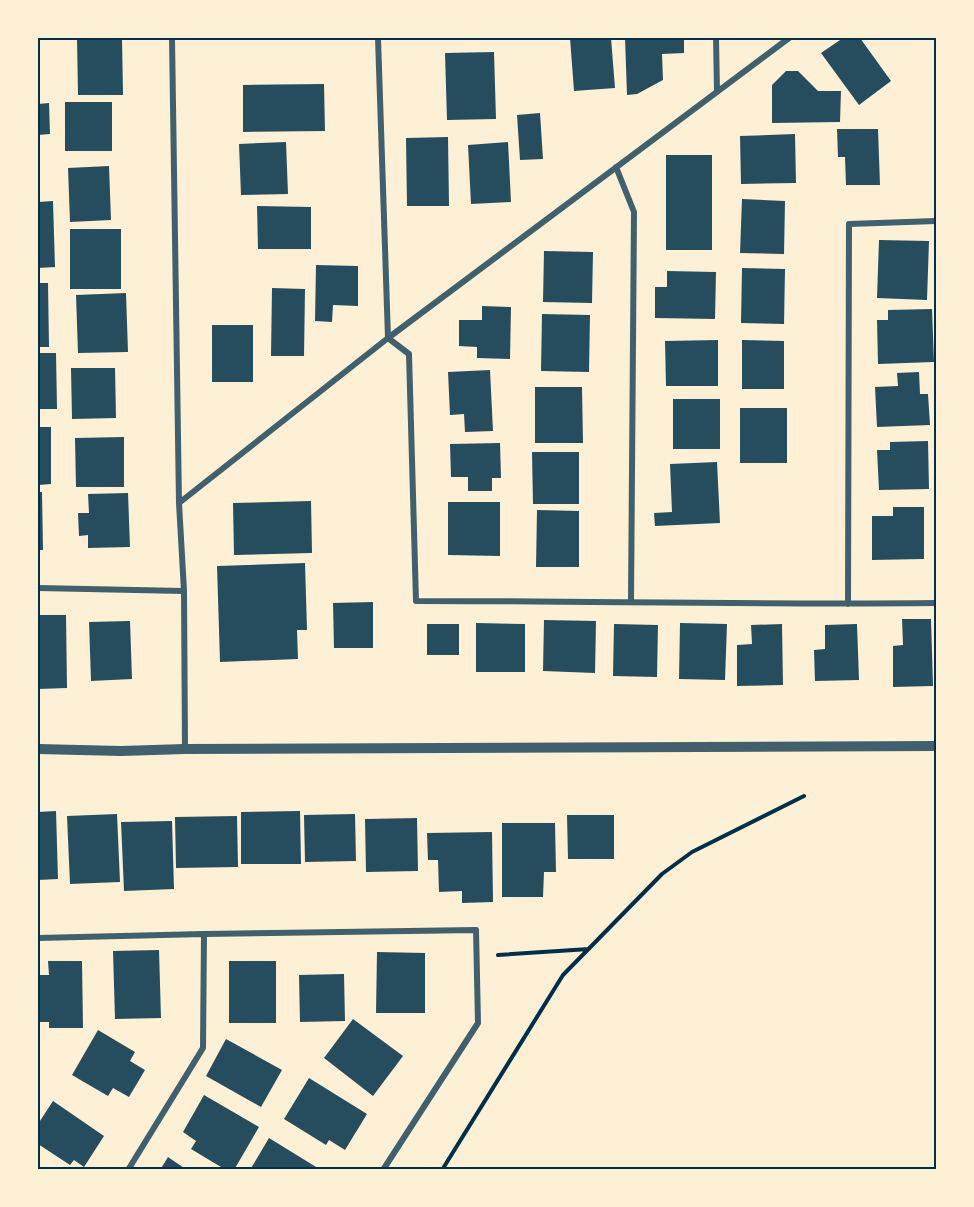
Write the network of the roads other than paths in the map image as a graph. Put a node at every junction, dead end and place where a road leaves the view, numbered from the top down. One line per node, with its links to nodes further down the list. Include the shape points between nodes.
1 (172, 38): 9 (street)
2 (378, 38): 8 (street)
3 (716, 38): 5 (street)
4 (789, 38): 5 (street)
5 (717, 92): 6 (street)
6 (616, 167): 8 (street); 12 (street, via 634,212)
7 (936, 221): 14 (street, via 849,224)
8 (388, 338): 9 (street); 12 (street, via 409,354 416,601)
9 (179, 502): 11 (street)
10 (38, 588): 11 (street)
11 (184, 591): 17 (street)
12 (631, 602): 14 (street)
13 (936, 603): 14 (street)
14 (848, 604)
15 (936, 746): 17 (street)
16 (38, 749): 17 (street)
17 (185, 749)
18 (204, 934): 19 (street); 20 (street, via 203,1048); 21 (street, via 476,930 478,1023)
19 (38, 938)
20 (128, 1170)
21 (383, 1170)

